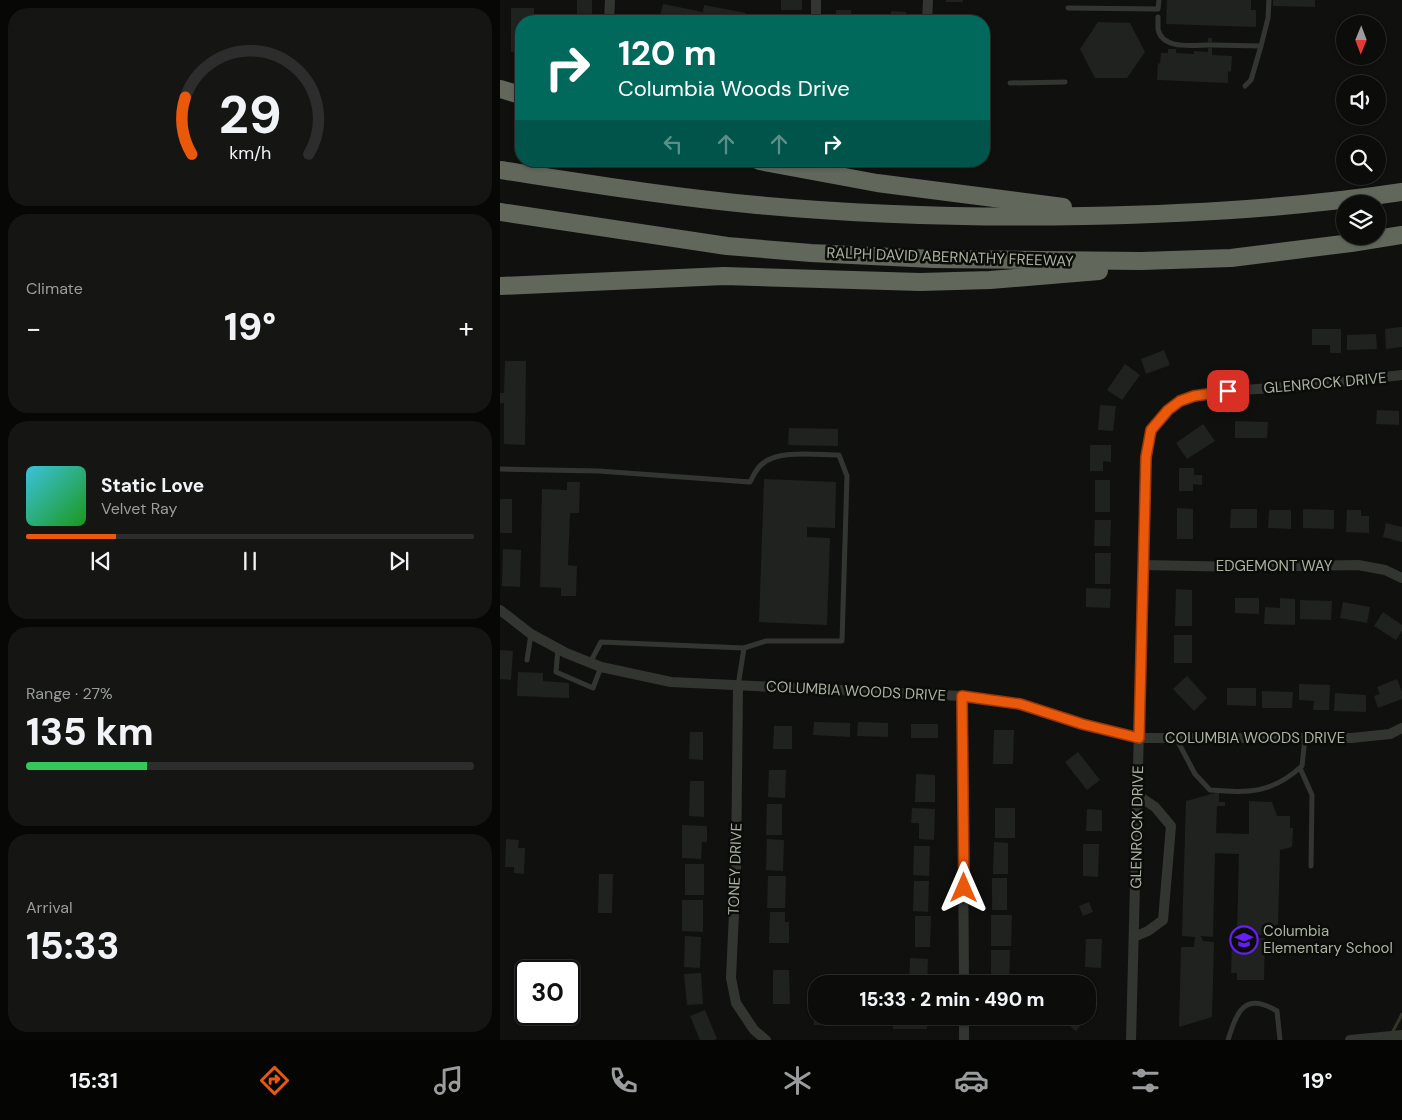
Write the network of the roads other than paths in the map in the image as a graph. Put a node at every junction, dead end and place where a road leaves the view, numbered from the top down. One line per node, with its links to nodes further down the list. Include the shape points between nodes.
1 (610, 0): 8 (street)
2 (816, 0): 9 (street)
3 (928, 0): 10 (street)
4 (1159, 0): 7 (lane)
5 (1269, 0): 11 (lane)
6 (1068, 8): 7 (lane)
7 (1158, 13): 11 (lane, via 1158,30 1173,44)
8 (609, 15)
9 (816, 15)
10 (928, 15)
11 (1261, 46): 14 (lane, via 1251,80)
12 (1010, 82): 13 (lane)
13 (1066, 82)
14 (1245, 86)
15 (500, 89): 16 (highway)
16 (515, 93)
17 (790, 167): 21 (highway, via 877,184)
18 (500, 170): 21 (highway, via 652,193 858,213 957,217)
19 (1402, 192): 21 (highway, via 1237,210)
20 (500, 212): 23 (highway, RALPH DAVID ABERNATHY FREEWAY, via 717,245 811,253 1053,261)
21 (1140, 215)
22 (1402, 235): 23 (highway, RALPH DAVID ABERNATHY FREEWAY)
23 (1231, 258): 24 (highway, via 990,280 920,282 724,276)
24 (500, 286)
25 (1402, 375): 27 (street, GLENROCK DRIVE, via 1228,391 1180,401 1151,430 1146,457)
26 (500, 469): 32 (lane, via 599,471 750,482 761,464 774,457 785,454 839,455 847,476 842,640 766,641)
27 (1143, 565): 28 (street, EDGEMONT WAY, via 1358,565 1384,570); 39 (street, GLENROCK DRIVE)
28 (1402, 578)
29 (500, 610): 30 (street, COLUMBIA WOODS DRIVE)
30 (531, 634): 31 (street, COLUMBIA WOODS DRIVE); 33 (lane)
31 (558, 648): 34 (street, COLUMBIA WOODS DRIVE); 35 (lane, via 556,672 593,688)
32 (744, 648): 34 (lane, via 601,642); 36 (lane)
33 (527, 660)
34 (590, 663): 35 (street, COLUMBIA WOODS DRIVE)
35 (602, 667): 36 (street, COLUMBIA WOODS DRIVE, via 671,682)
36 (738, 686): 37 (street, COLUMBIA WOODS DRIVE); 49 (street, TONEY DRIVE, via 731,978 736,1003 754,1030)
37 (962, 696): 39 (street, COLUMBIA WOODS DRIVE, via 1020,704); 46 (street)
38 (1402, 728): 41 (street, COLUMBIA WOODS DRIVE, via 1390,734)
39 (1139, 738): 40 (street, COLUMBIA WOODS DRIVE); 43 (street, GLENROCK DRIVE)
40 (1176, 738): 41 (street, COLUMBIA WOODS DRIVE); 42 (lane, via 1195,774 1210,790 1259,790 1285,781)
41 (1305, 738): 42 (lane)
42 (1300, 768): 44 (lane, via 1312,795)
43 (1138, 795): 45 (street, GLENROCK DRIVE); 45 (street, via 1155,807 1171,826 1163,920)
44 (1311, 866)
45 (1134, 937): 51 (street, GLENROCK DRIVE)
46 (964, 975)
47 (964, 1025): 50 (street)
48 (1402, 1035): 54 (street)
49 (766, 1040)
50 (964, 1040)
51 (1131, 1040)
52 (1228, 1040): 53 (lane, via 1236,1015 1241,1010 1251,1004 1265,1004 1277,1011)
53 (1280, 1040)
54 (1350, 1040)

